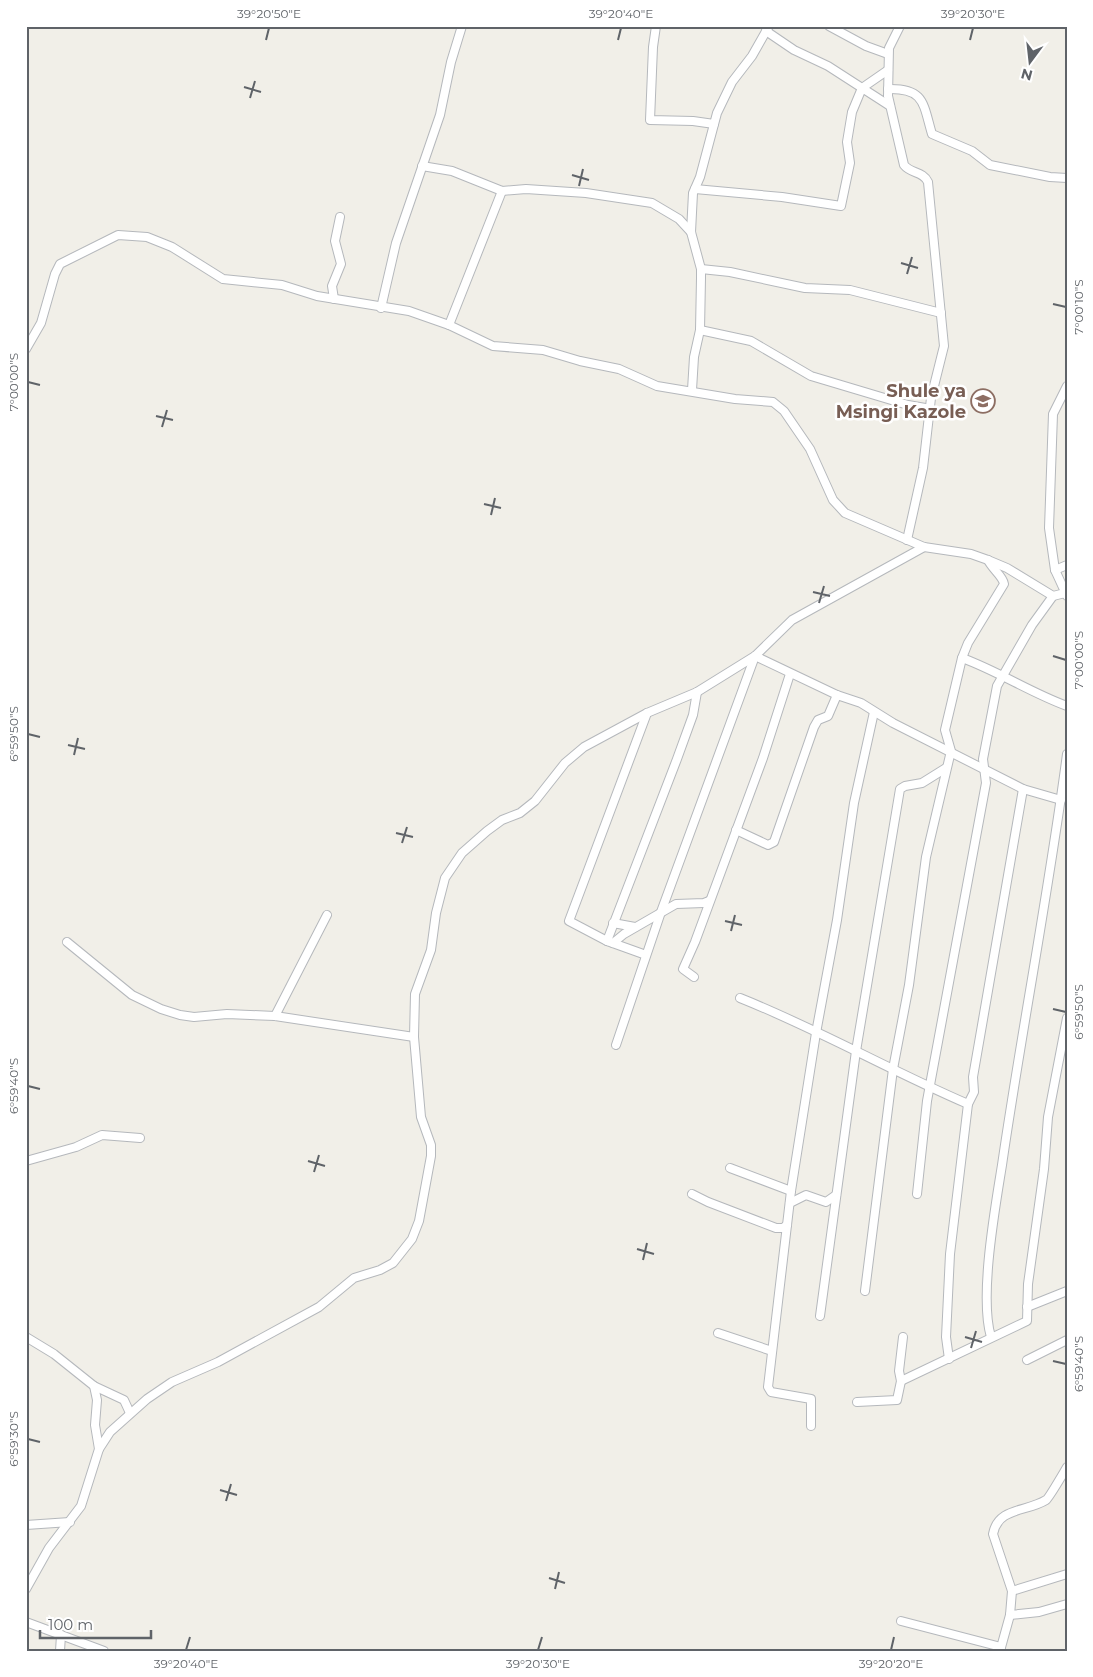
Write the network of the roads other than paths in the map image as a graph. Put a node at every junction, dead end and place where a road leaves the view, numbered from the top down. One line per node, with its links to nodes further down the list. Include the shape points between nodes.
1 (462, 26): 12 (street, via 440,115)
2 (656, 26): 11 (street, via 650,120)
3 (829, 26): 6 (street)
4 (900, 26): 6 (street)
5 (768, 29): 8 (street, via 794,50 828,66); 11 (street, via 729,87)
6 (888, 54): 7 (street)
7 (888, 70): 8 (street); 9 (street)
8 (862, 88): 10 (street); 14 (street, via 850,121 846,146 850,163 842,206 782,196)
9 (888, 88): 10 (street); 13 (street, via 918,94 932,134 972,151 988,164 1050,178)
10 (890, 106): 21 (street, via 904,165 910,171 923,175 928,182)
11 (714, 124): 14 (street)
12 (422, 166): 15 (street, via 452,171); 20 (street, via 396,244)
13 (1067, 178)
14 (695, 189): 17 (street)
15 (502, 191): 17 (street, via 586,193 652,203 679,219); 22 (street)
16 (340, 217): 19 (street, via 335,241 341,264 332,286)
17 (691, 232): 18 (street)
18 (701, 268): 21 (street, via 805,288 850,290); 23 (street)
19 (334, 299): 20 (street); 24 (street, via 282,285 223,279 160,242 140,235 122,234 60,264 41,323)
20 (381, 308): 22 (street, via 409,311)
21 (941, 313): 27 (street, via 944,346)
22 (449, 325): 26 (street, via 500,348 542,350 619,369 657,386)
23 (700, 330): 26 (street); 27 (street, via 751,340 811,376)
24 (26, 349)
25 (1067, 386): 32 (street, via 1055,409 1052,426 1049,528)
26 (692, 390): 28 (street, via 780,405 810,449 837,505 845,513)
27 (931, 409): 28 (street, via 923,468)
28 (907, 540): 29 (street)
29 (924, 547): 30 (street); 35 (street, via 792,620)
30 (988, 560): 34 (street); 36 (street, via 1004,584)
31 (1066, 567): 32 (street)
32 (1054, 570): 33 (street)
33 (1066, 595): 34 (street)
34 (1053, 596): 38 (street)
35 (755, 656): 37 (street); 39 (street); 52 (street)
36 (962, 658): 38 (street); 44 (street, via 945,730)
37 (790, 674): 40 (street); 50 (street)
38 (1002, 676): 41 (street); 47 (street, via 983,759)
39 (697, 692): 43 (street); 54 (street, via 677,759)
40 (837, 695): 42 (street, via 861,703); 50 (street, via 828,716 818,720 814,727 774,842 768,845)
41 (1067, 706)
42 (874, 712): 44 (street); 63 (street, via 853,811)
43 (647, 713): 57 (street, via 569,921); 64 (street, via 584,747 565,763 535,801 487,831 453,864 442,890 431,950 415,994)
44 (952, 751): 46 (street); 47 (street)
45 (1067, 754): 49 (street)
46 (946, 768): 66 (street, via 922,783 900,789); 67 (street, via 926,857 909,986)
47 (985, 770): 48 (street); 68 (street, via 986,783)
48 (1022, 789): 49 (street); 69 (street, via 973,1077 974,1092)
49 (1061, 800): 85 (street, via 998,1195 987,1303)
50 (736, 830): 51 (street)
51 (709, 900): 52 (street, via 704,903 681,902); 59 (street, via 696,942 683,969)
52 (661, 912): 55 (street); 58 (street)
53 (327, 915): 61 (street)
54 (613, 923): 55 (street); 57 (street)
55 (635, 927): 57 (street)
56 (67, 942): 61 (street, via 132,995 161,1009 194,1018 227,1014)
57 (610, 942): 58 (street)
58 (646, 954): 65 (street)
59 (694, 977)
60 (740, 998): 63 (street, via 791,1018)
61 (275, 1016): 64 (street)
62 (1067, 1018): 81 (street, via 1048,1116)
63 (816, 1033): 66 (street); 73 (street)
64 (414, 1037): 94 (street, via 421,1117 431,1145 431,1156 419,1220 403,1253 380,1270 362,1274 346,1283 319,1307 218,1362 172,1382)
65 (616, 1045)
66 (856, 1051): 67 (street); 76 (street)
67 (893, 1069): 68 (street); 79 (street)
68 (931, 1088): 69 (street); 75 (street)
69 (968, 1104): 89 (street, via 950,1254 946,1337)
70 (140, 1138): 71 (street, via 102,1135)
71 (26, 1160)
72 (730, 1168): 73 (street)
73 (791, 1191): 77 (street)
74 (692, 1194): 78 (street, via 776,1228)
75 (916, 1194)
76 (836, 1195): 77 (street, via 826,1202 806,1196); 82 (street)
77 (790, 1203): 78 (street)
78 (788, 1225): 88 (street)
79 (865, 1291)
80 (1067, 1291): 81 (street)
81 (1027, 1307): 85 (street, via 1028,1317 1024,1324)
82 (820, 1316)
83 (718, 1333): 88 (street)
84 (903, 1337): 91 (street)
85 (991, 1337): 89 (street)
86 (26, 1338): 92 (street, via 54,1354)
87 (1067, 1340): 90 (street)
88 (772, 1351): 95 (street, via 769,1390 811,1399)
89 (949, 1359): 91 (street)
90 (1027, 1360)
91 (901, 1381): 93 (street, via 897,1400)
92 (94, 1386): 94 (street, via 124,1400); 96 (street)
93 (857, 1402)
94 (130, 1413): 96 (street)
95 (811, 1426)
96 (99, 1448): 98 (street, via 81,1506)
97 (1067, 1467): 102 (street, via 1049,1497 1006,1514 994,1526 993,1534)
98 (70, 1522): 99 (street); 101 (street, via 49,1548)
99 (26, 1524)
100 (1067, 1574): 102 (street)
101 (26, 1589)
102 (1012, 1591): 104 (street)
103 (1067, 1604): 104 (street, via 1039,1612)
104 (1010, 1615): 108 (street)
105 (901, 1621): 108 (street)
106 (26, 1622): 107 (street)
107 (61, 1635): 109 (street); 110 (street)
108 (1001, 1649)
109 (60, 1651)
110 (104, 1651)

